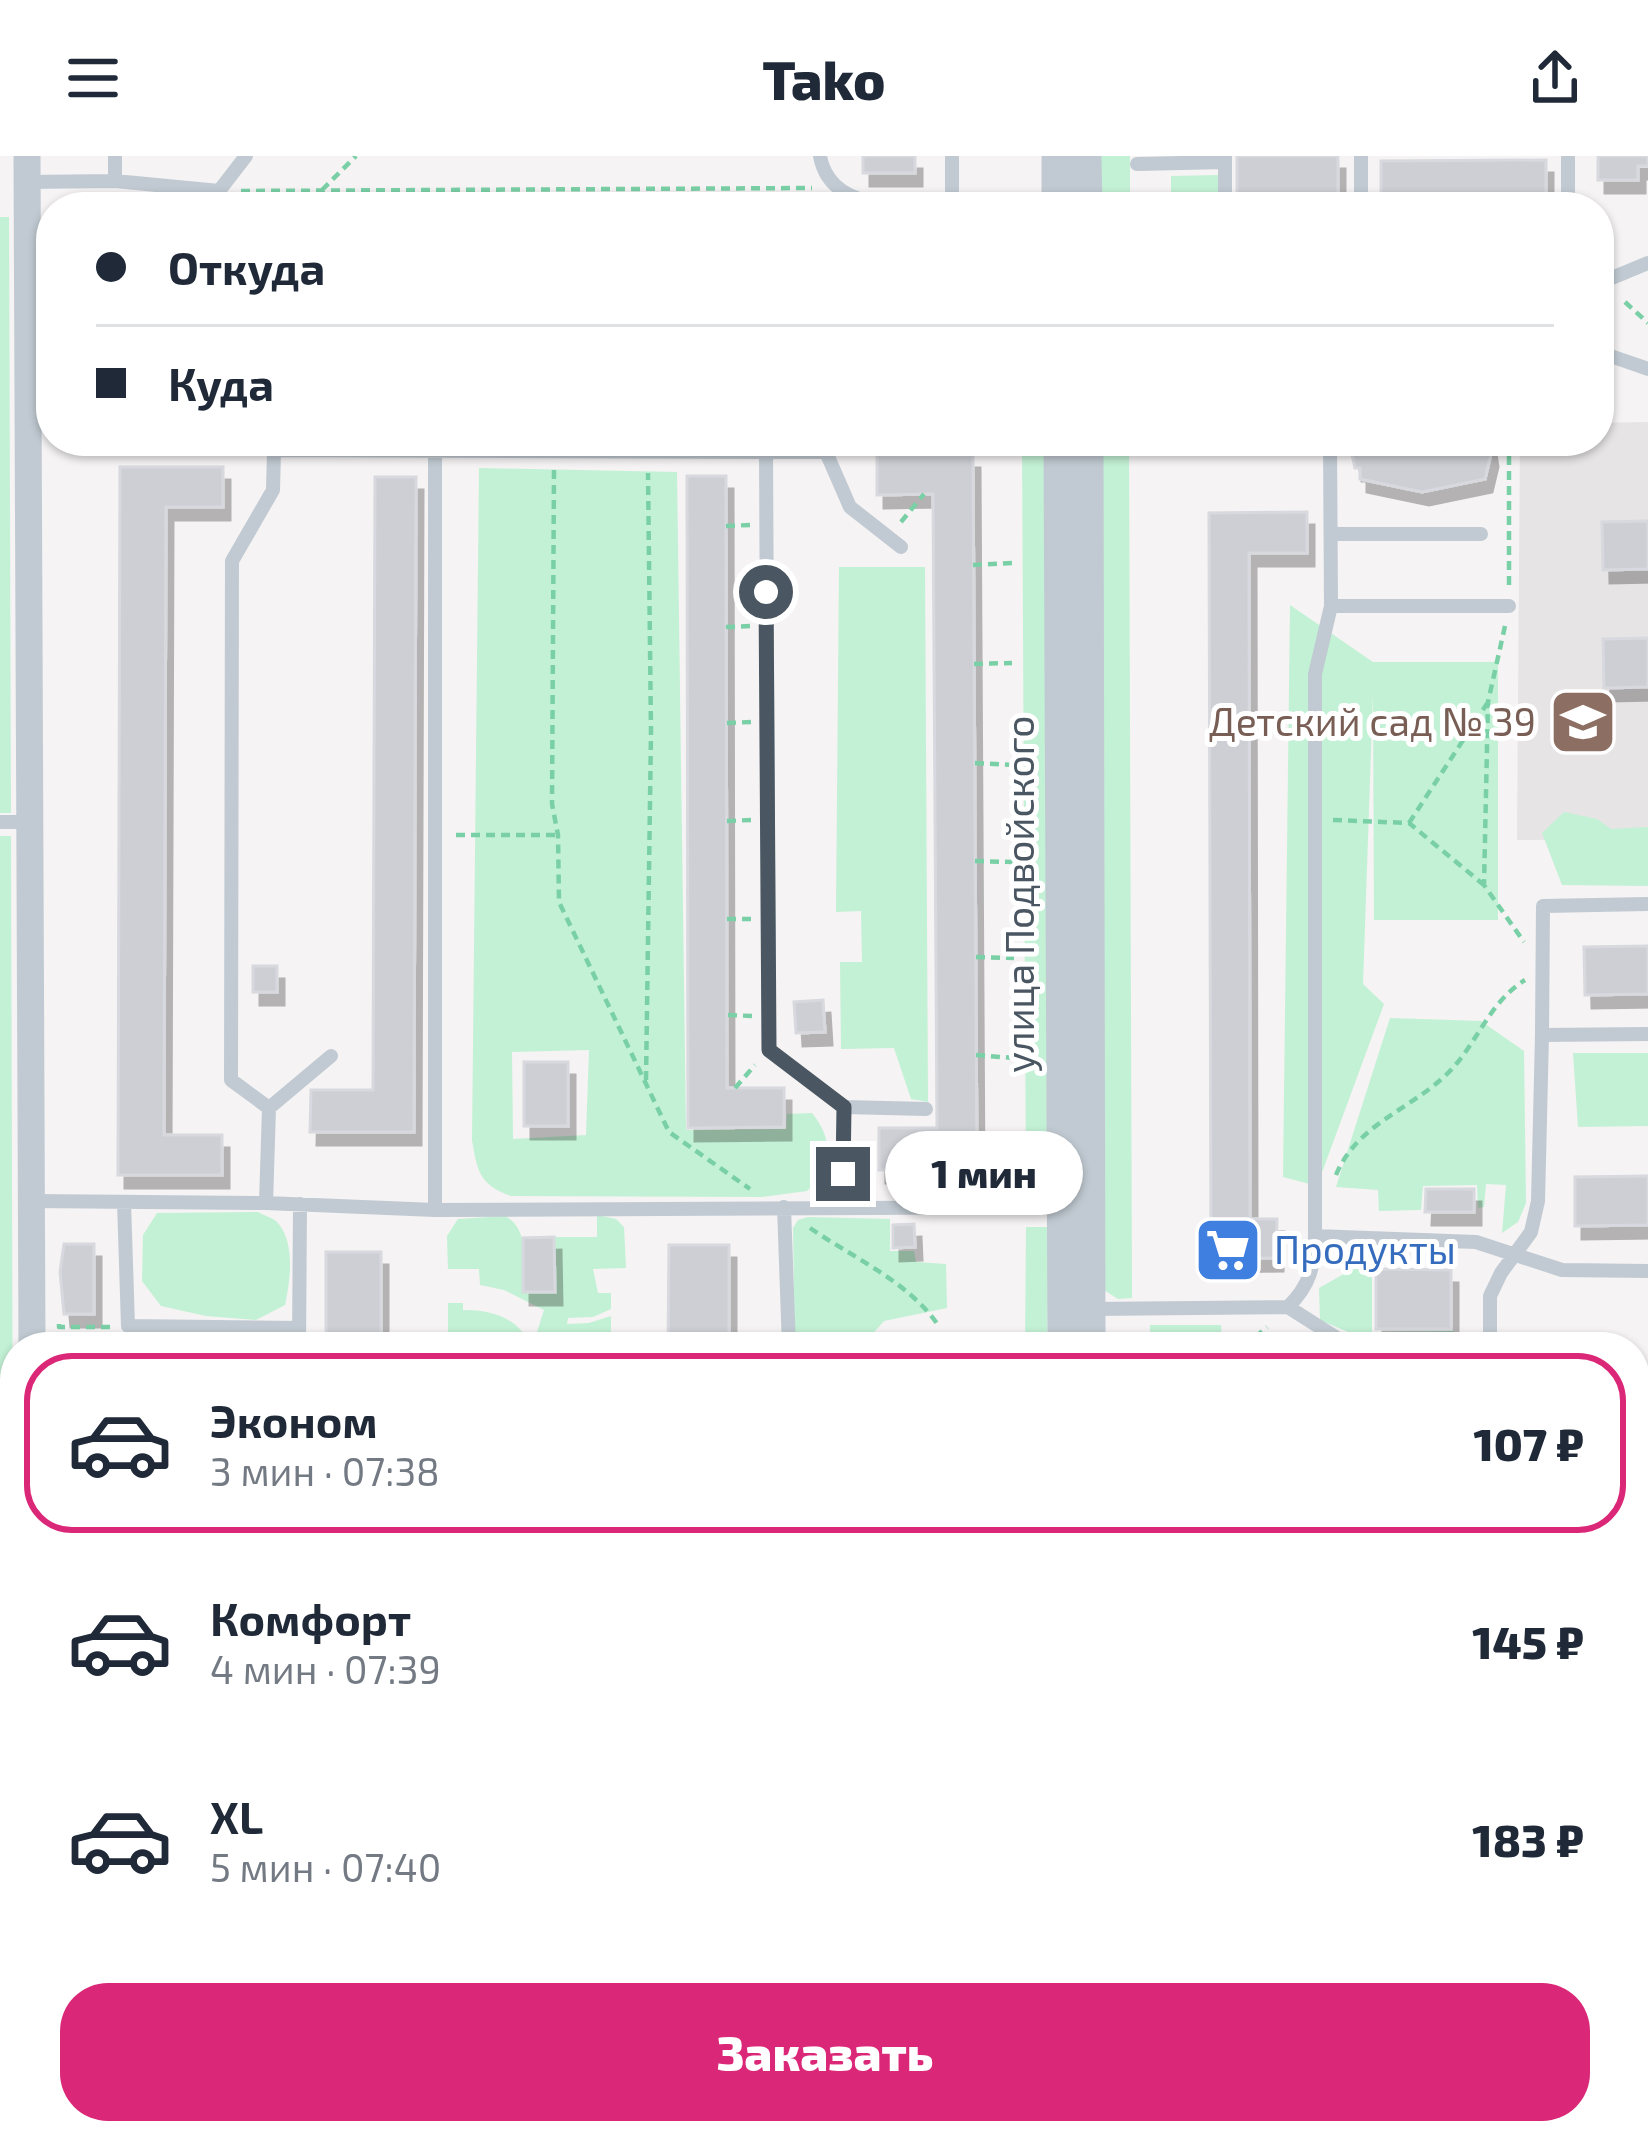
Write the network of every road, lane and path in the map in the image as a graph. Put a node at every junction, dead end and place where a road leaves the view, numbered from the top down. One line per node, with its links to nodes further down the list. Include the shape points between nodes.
1 (115, 156): 13 (lane)
2 (246, 156): 17 (lane)
3 (356, 156): 15 (path)
4 (820, 156): 14 (lane)
5 (952, 156): 20 (lane)
6 (1058, 156): 21 (street)
7 (1085, 156): 22 (street)
8 (1361, 156): 24 (lane)
9 (1568, 156): 25 (lane)
10 (1225, 159): 11 (lane); 23 (lane)
11 (1137, 164)
12 (27, 169): 13 (lane); 29 (street)
13 (115, 181): 16 (lane)
14 (835, 188): 15 (path); 19 (lane)
15 (321, 190): 18 (path)
16 (179, 192)
17 (223, 192)
18 (298, 192)
19 (842, 192)
20 (952, 192)
21 (1068, 192)
22 (1075, 192)
23 (1226, 192)
24 (1361, 192)
25 (1568, 192)
26 (1648, 263): 27 (lane)
27 (1614, 275)
28 (1614, 357): 30 (lane)
29 (36, 358)
30 (1648, 369)
31 (38, 456): 57 (street)
32 (270, 456): 77 (lane, via 273,490 232,561 231,1080)
33 (435, 456): 59 (lane)
34 (554, 456): 60 (path)
35 (647, 456): 74 (path)
36 (766, 456): 70 (lane)
37 (828, 456): 45 (lane, via 850,507)
38 (1060, 456): 86 (street, улица Подвойского)
39 (1087, 456): 86 (street, улица Подвойского)
40 (1330, 456): 43 (lane)
41 (1509, 456): 49 (path)
42 (924, 494): 45 (path)
43 (1331, 534): 44 (lane); 48 (lane)
44 (1481, 534)
45 (895, 542)
46 (1012, 563): 47 (path)
47 (973, 565)
48 (1331, 606): 49 (lane); 55 (lane, via 1315,674)
49 (1509, 606): 52 (path)
50 (1012, 663): 51 (path)
51 (974, 664)
52 (1488, 702): 58 (path); 63 (path)
53 (974, 763): 54 (path)
54 (1012, 765)
55 (1315, 820): 58 (path); 88 (lane)
56 (0, 822): 57 (lane)
57 (29, 822): 80 (street)
58 (1409, 823): 63 (path)
59 (434, 835): 60 (path); 87 (lane)
60 (558, 835): 74 (path, via 559,902)
61 (975, 861): 62 (path)
62 (1013, 862)
63 (1484, 885): 67 (path)
64 (1648, 904): 67 (lane, via 1543,906)
65 (976, 957): 66 (path)
66 (1014, 958)
67 (1543, 969): 69 (lane); 79 (path, via 1492,1008 1447,1075 1372,1126)
68 (1648, 1034): 69 (lane)
69 (1542, 1035): 89 (lane, via 1538,1201)
70 (769, 1050): 75 (path); 76 (lane)
71 (976, 1055): 73 (path)
72 (331, 1056): 77 (lane)
73 (1014, 1058)
74 (646, 1085): 84 (path, via 669,1132)
75 (734, 1088)
76 (844, 1107): 78 (lane); 85 (lane)
77 (269, 1108): 82 (lane)
78 (926, 1109)
79 (1330, 1188)
80 (31, 1202): 81 (lane); 97 (street)
81 (124, 1202): 82 (lane); 95 (lane)
82 (266, 1203): 83 (lane)
83 (300, 1204): 87 (lane); 96 (lane)
84 (784, 1207): 85 (lane); 87 (lane); 94 (path, via 902,1289); 99 (lane)
85 (843, 1207): 86 (lane)
86 (1076, 1207): 93 (street, улица Подвойского)
87 (435, 1210)
88 (1315, 1237): 89 (lane, via 1476,1242); 92 (lane, via 1314,1268)
89 (1516, 1256): 90 (lane, via 1562,1270); 103 (lane, via 1490,1295)
90 (1648, 1271)
91 (59, 1306): 95 (path, via 59,1328)
92 (1288, 1307): 93 (lane); 102 (lane)
93 (1076, 1309): 100 (street, улица Подвойского); 101 (street, улица Подвойского)
94 (938, 1325)
95 (128, 1326): 96 (lane)
96 (299, 1328): 98 (lane)
97 (32, 1332)
98 (299, 1332)
99 (788, 1332)
100 (1069, 1332)
101 (1084, 1332)
102 (1327, 1332)
103 (1490, 1332)

